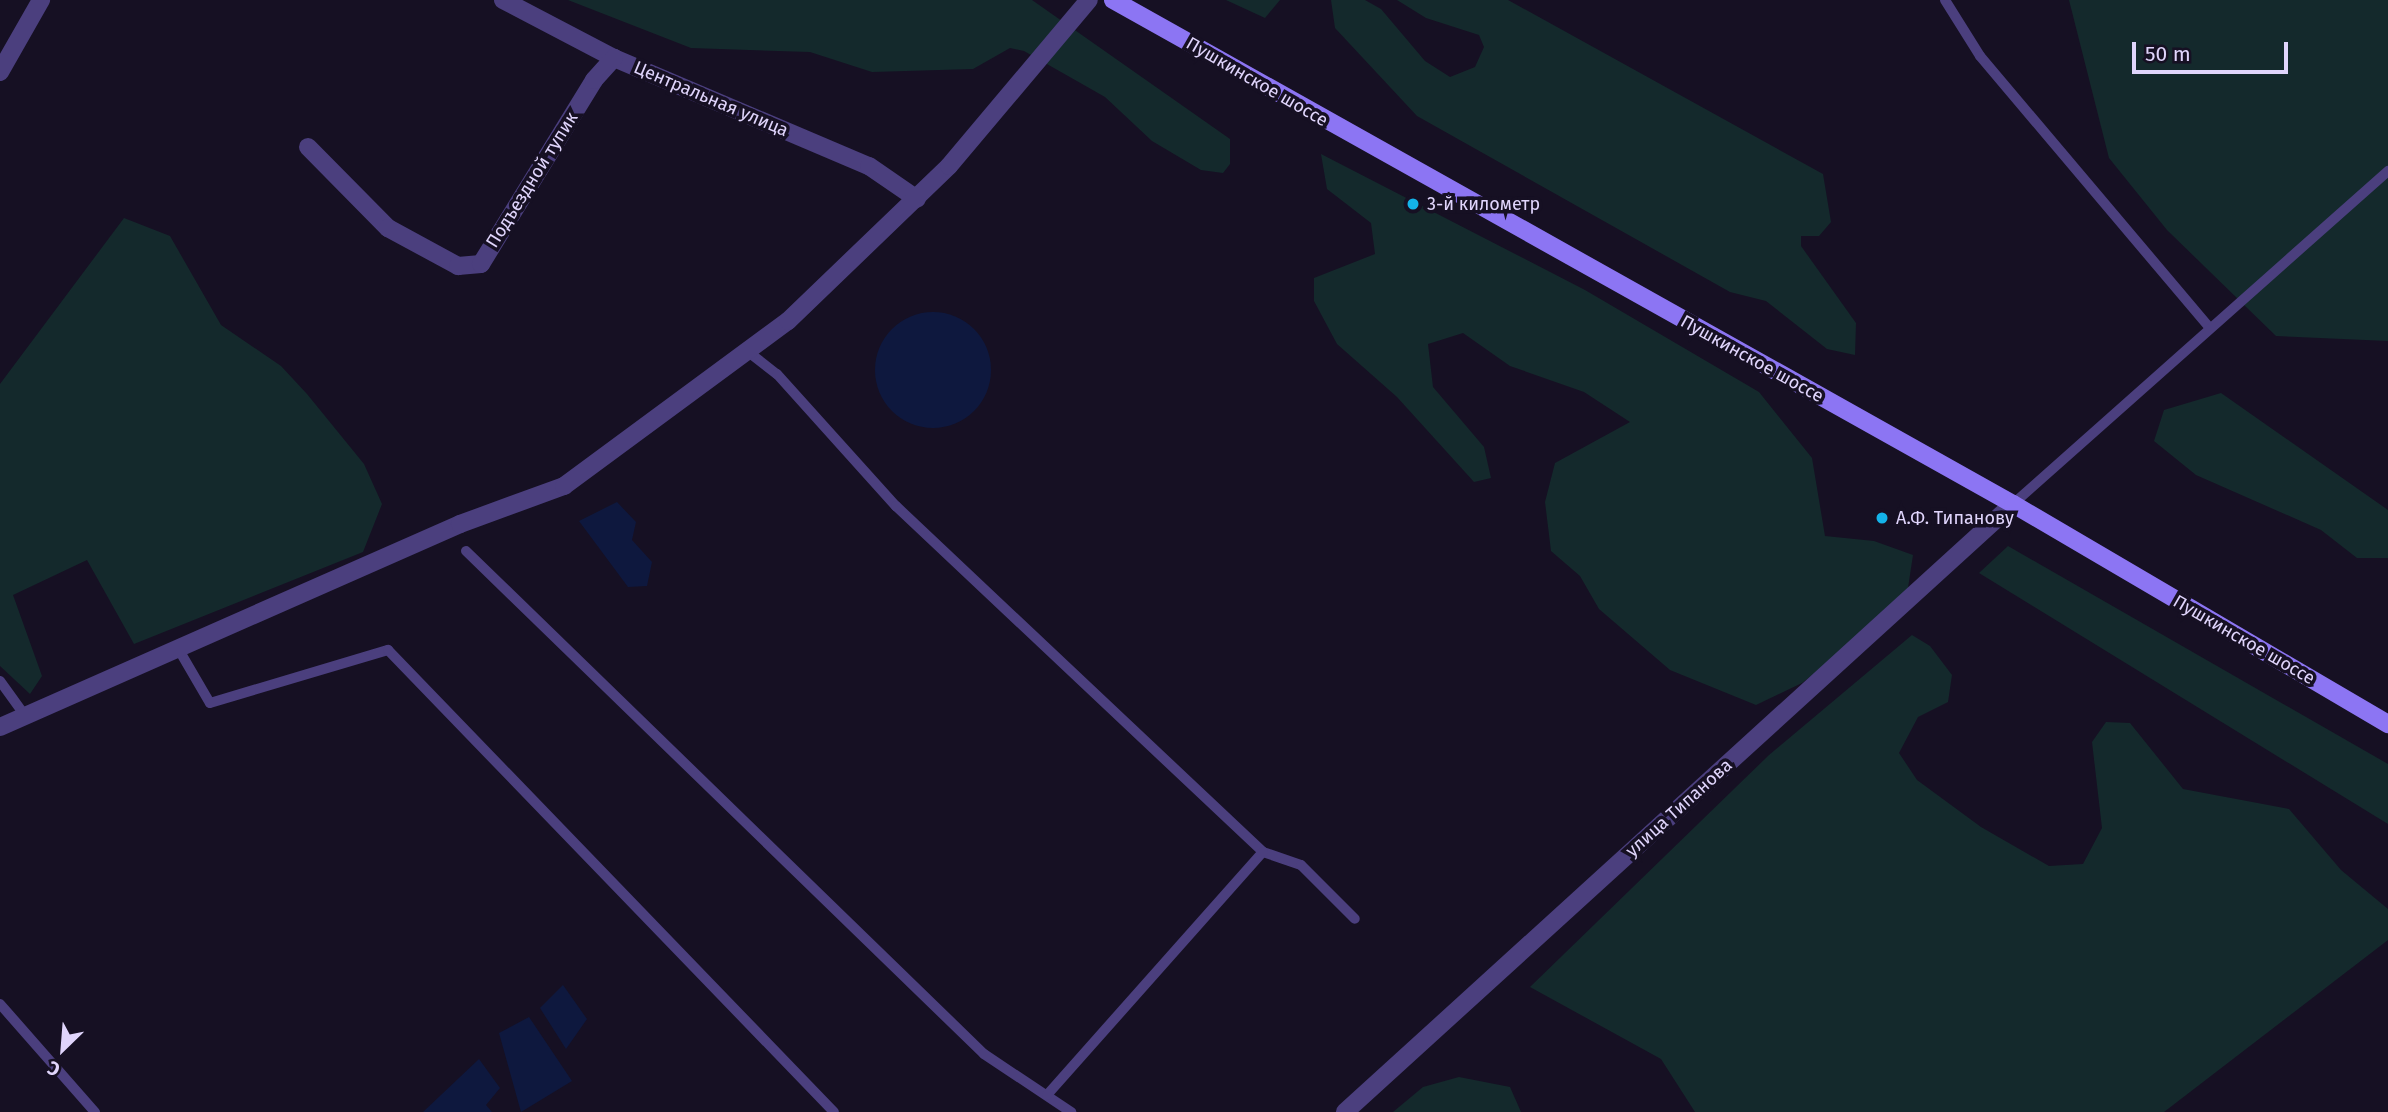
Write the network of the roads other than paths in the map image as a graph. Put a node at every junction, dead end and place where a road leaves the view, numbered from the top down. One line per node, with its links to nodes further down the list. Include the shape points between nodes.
1 (41, 0): 7 (street)
2 (503, 0): 6 (street, Центральная улица)
3 (1089, 0): 10 (street)
4 (1112, 0): 13 (main road, Пушкинское шоссе)
5 (1945, 0): 11 (lane, via 1980,56)
6 (614, 58): 8 (street, Подъездной тупик, via 594,79 481,264 458,266 388,228); 10 (street, Центральная улица, via 869,166)
7 (0, 72)
8 (308, 147)
9 (2388, 171): 11 (lane)
10 (917, 199): 12 (street)
11 (2208, 326): 13 (lane)
12 (751, 354): 15 (street, via 564,486 460,524); 20 (lane, via 777,374 897,506)
13 (2013, 504): 18 (main road, Пушкинское шоссе); 27 (street, улица Типанова)
14 (466, 551): 23 (lane, via 984,1054)
15 (179, 650): 17 (street); 25 (lane, via 210,703 388,650)
16 (0, 681): 17 (lane)
17 (26, 717): 19 (street)
18 (2388, 724)
19 (0, 727)
20 (1263, 852): 21 (lane, via 1301,864); 23 (lane)
21 (1355, 919)
22 (0, 1004): 24 (lane)
23 (1047, 1095): 26 (lane)
24 (95, 1112)
25 (834, 1112)
26 (1071, 1112)
27 (1345, 1112)

